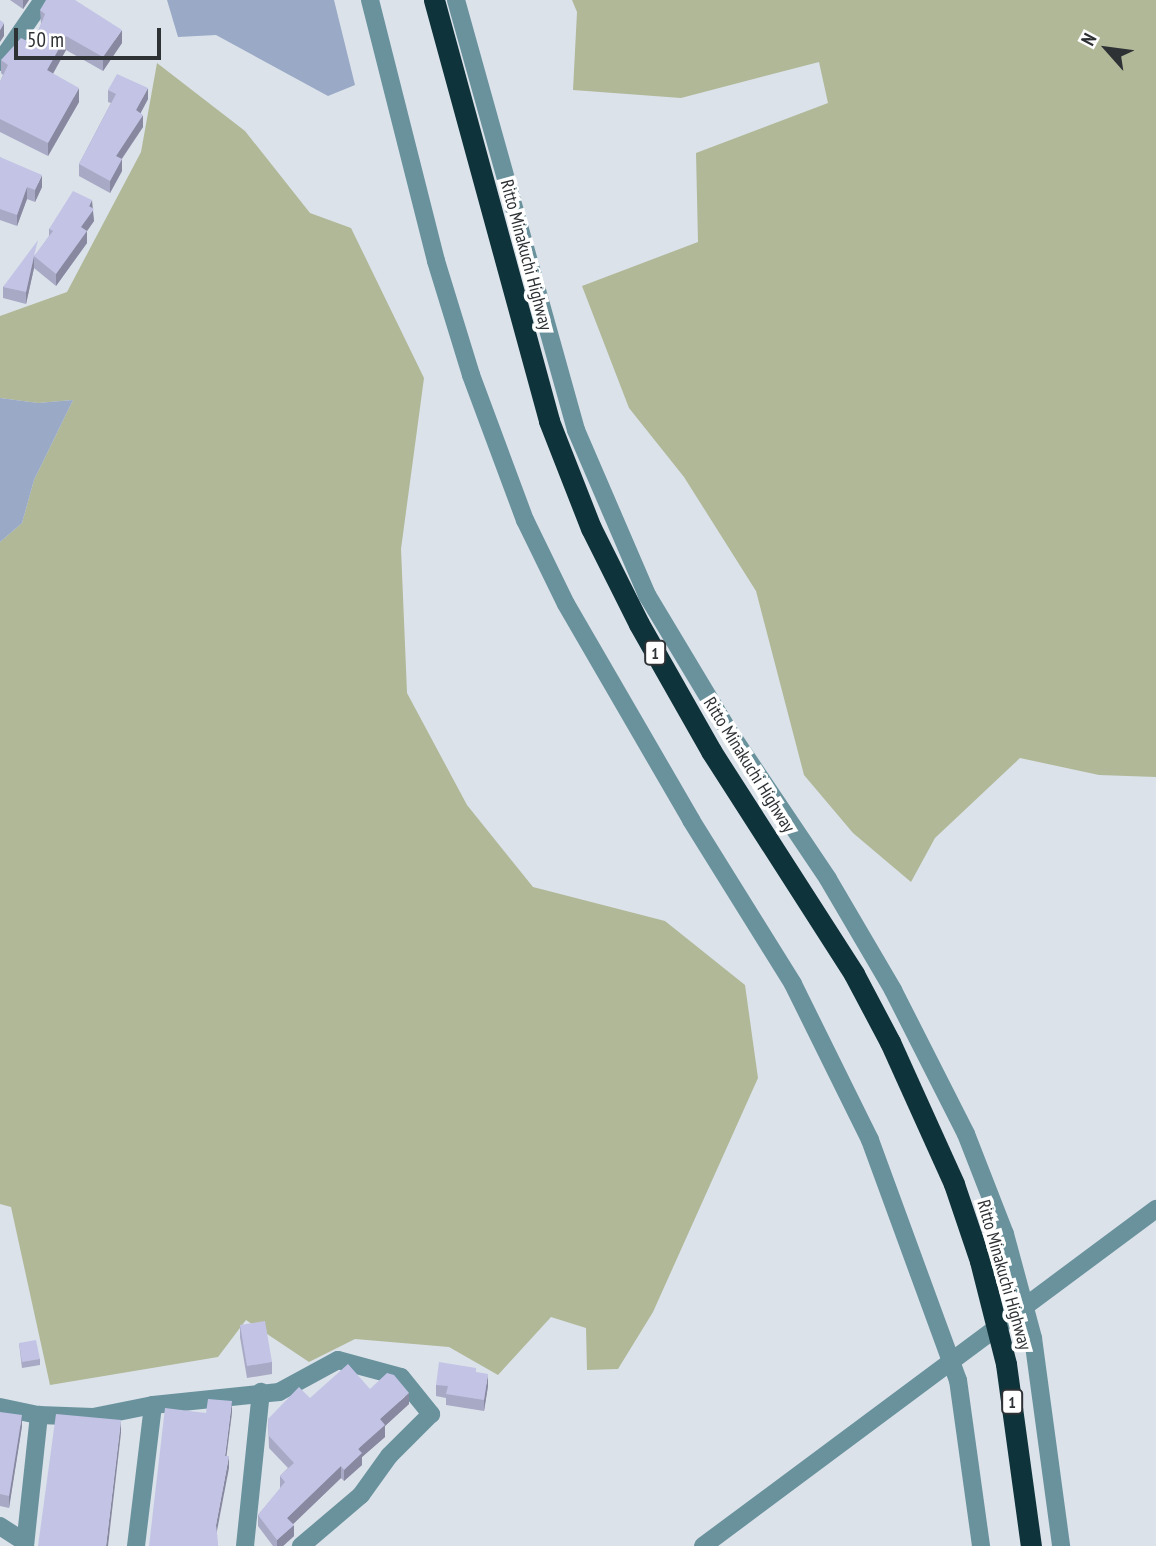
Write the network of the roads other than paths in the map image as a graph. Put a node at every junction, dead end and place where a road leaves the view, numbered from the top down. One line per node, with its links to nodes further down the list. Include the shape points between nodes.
1 (43, 0): 5 (street)
2 (370, 0): 8 (street, via 436,261 471,375 525,520 600,664 793,984 870,1140)
3 (434, 0): 20 (highway, Ritto Minakuchi Highway / 1, bridge, via 534,369 591,528 711,751 854,974 891,1042 954,1184 980,1261 1006,1364)
4 (456, 0): 7 (street, via 576,430 625,545 647,595 721,719 828,879 893,990 966,1134 1005,1234)
5 (0, 62)
6 (1156, 1209): 7 (street)
7 (1023, 1306): 8 (street); 21 (street, via 1034,1338)
8 (951, 1359): 18 (street); 19 (street, via 958,1380)
9 (261, 1392): 10 (street); 16 (street); 17 (street, via 279,1392 338,1360 401,1377 431,1414 389,1456 361,1495)
10 (153, 1405): 12 (street, via 93,1417); 15 (street)
11 (0, 1406): 12 (street)
12 (39, 1415): 14 (street)
13 (0, 1526): 14 (street)
14 (25, 1544)
15 (136, 1546)
16 (245, 1546)
17 (301, 1546)
18 (703, 1546)
19 (981, 1546)
20 (1031, 1546)
21 (1061, 1546)

